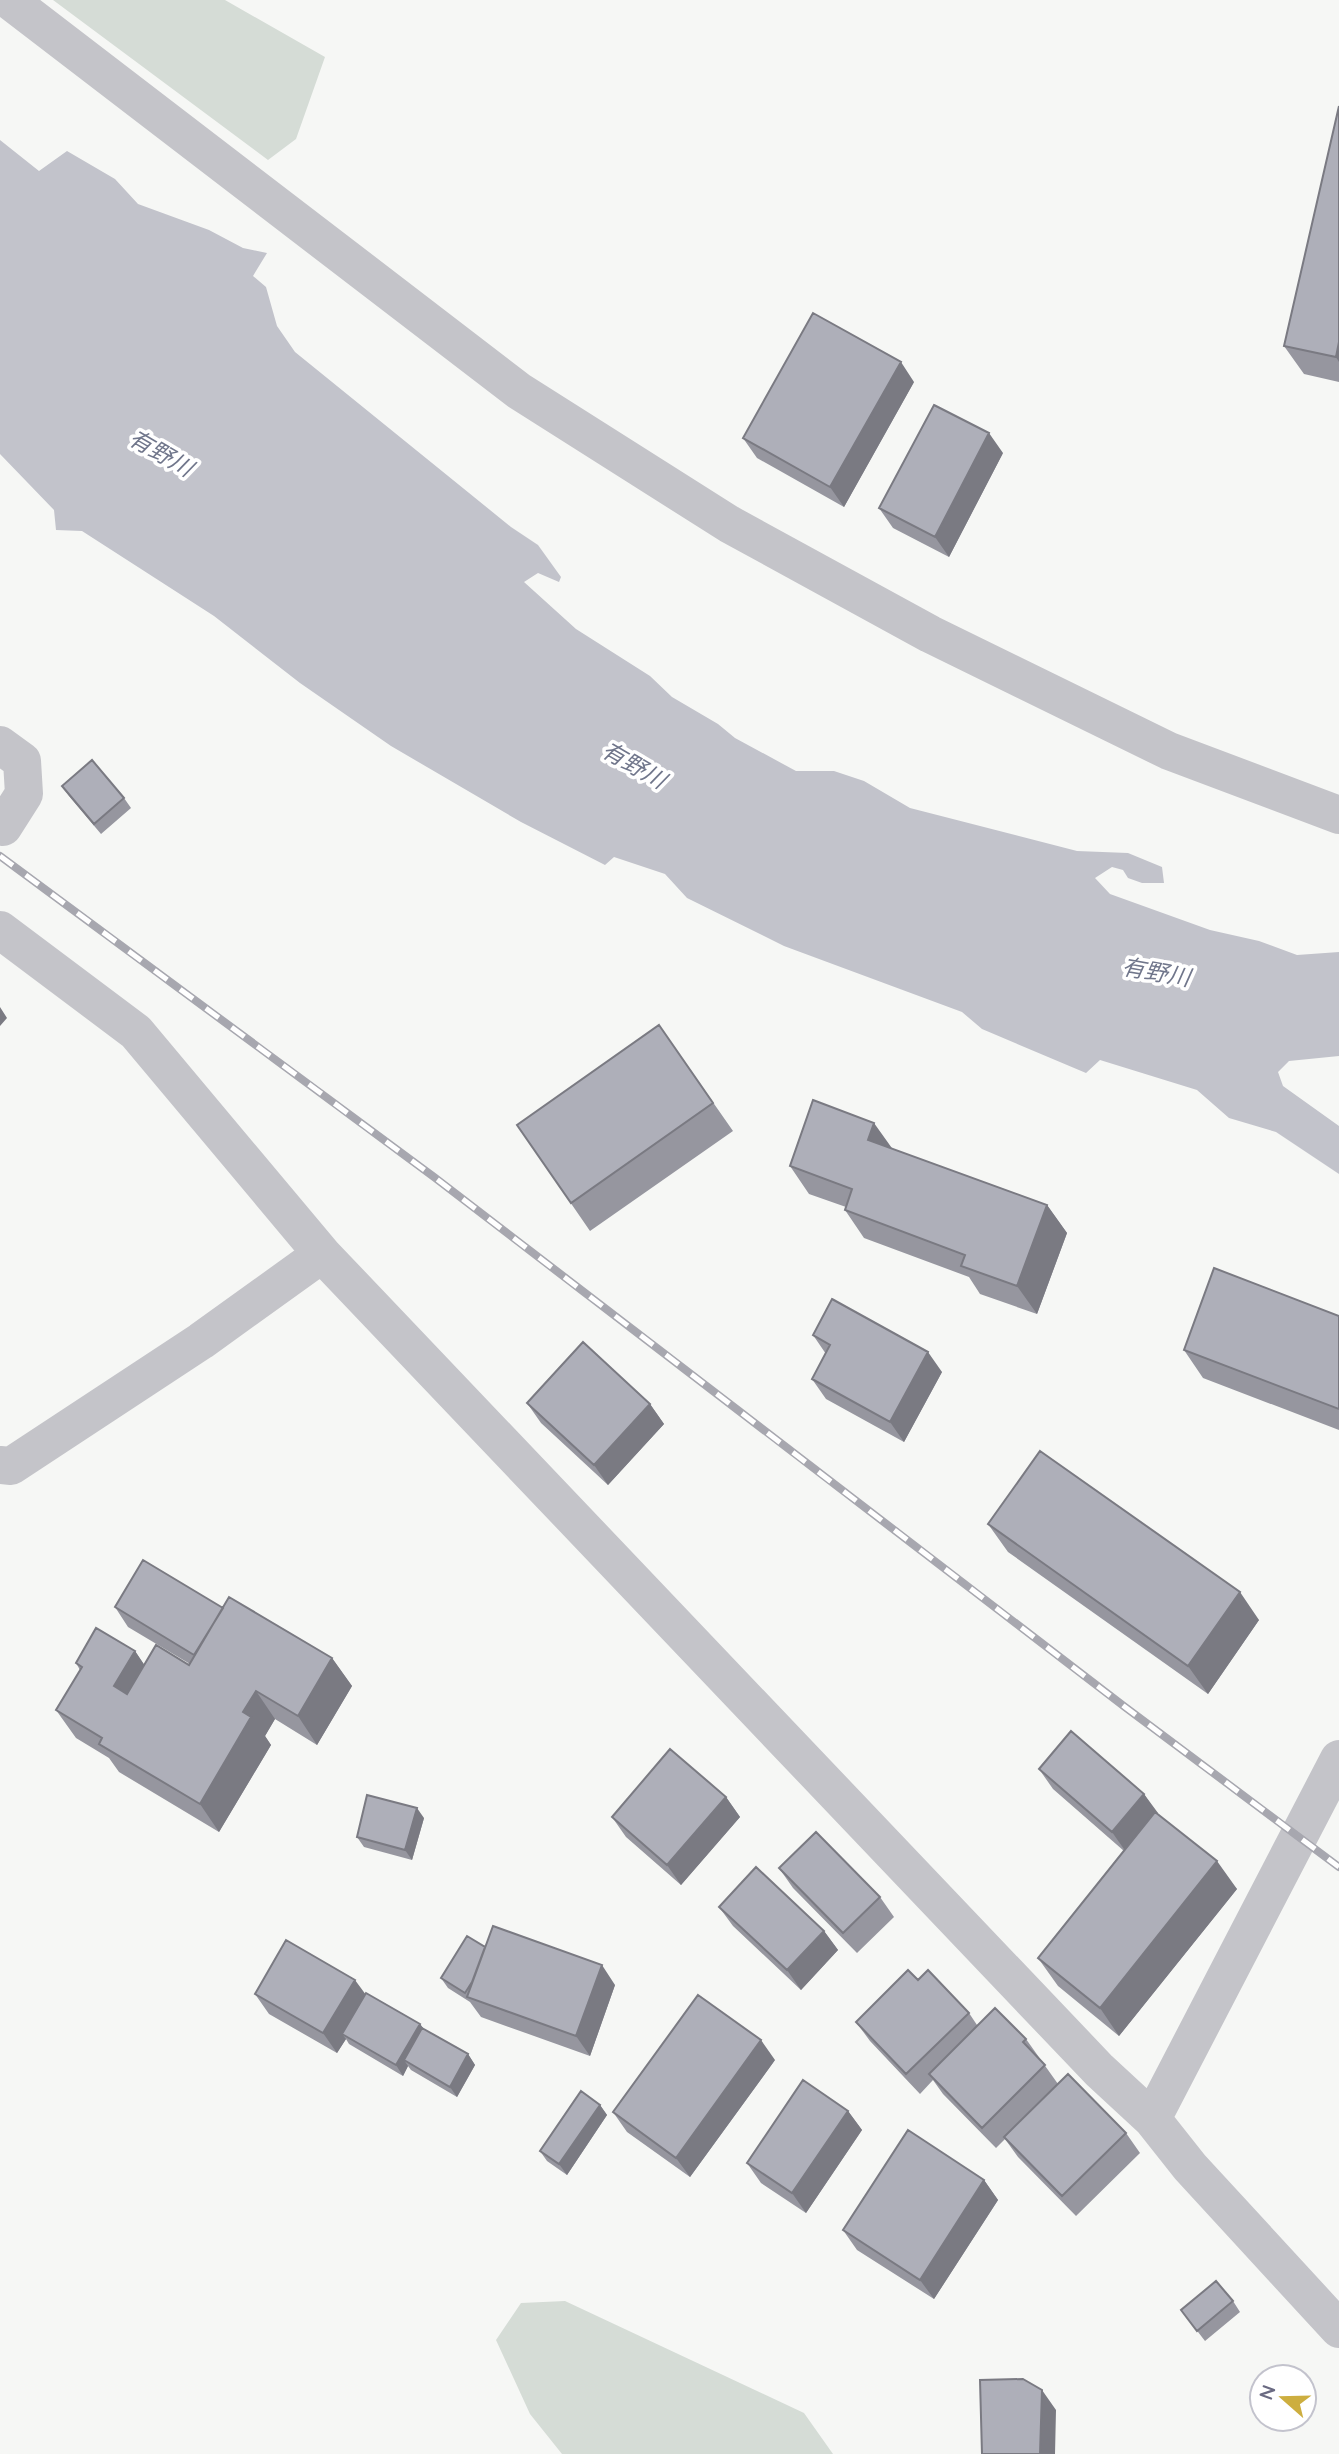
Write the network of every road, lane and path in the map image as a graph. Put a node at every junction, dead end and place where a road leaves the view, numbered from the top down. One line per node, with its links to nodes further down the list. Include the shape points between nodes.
1 (9, 0): 3 (street, via 519,391 729,524 930,634 1169,751)
2 (0, 745): 4 (street, via 22,761 24,794)
3 (1339, 815)
4 (3, 827)
5 (0, 930): 6 (street, via 136,1032)
6 (322, 1254): 7 (street, via 11,1466); 9 (street, via 1099,2070)
7 (0, 1465)
8 (1339, 1759): 9 (street)
9 (1152, 2119): 10 (street, via 1190,2167)
10 (1339, 2329)

